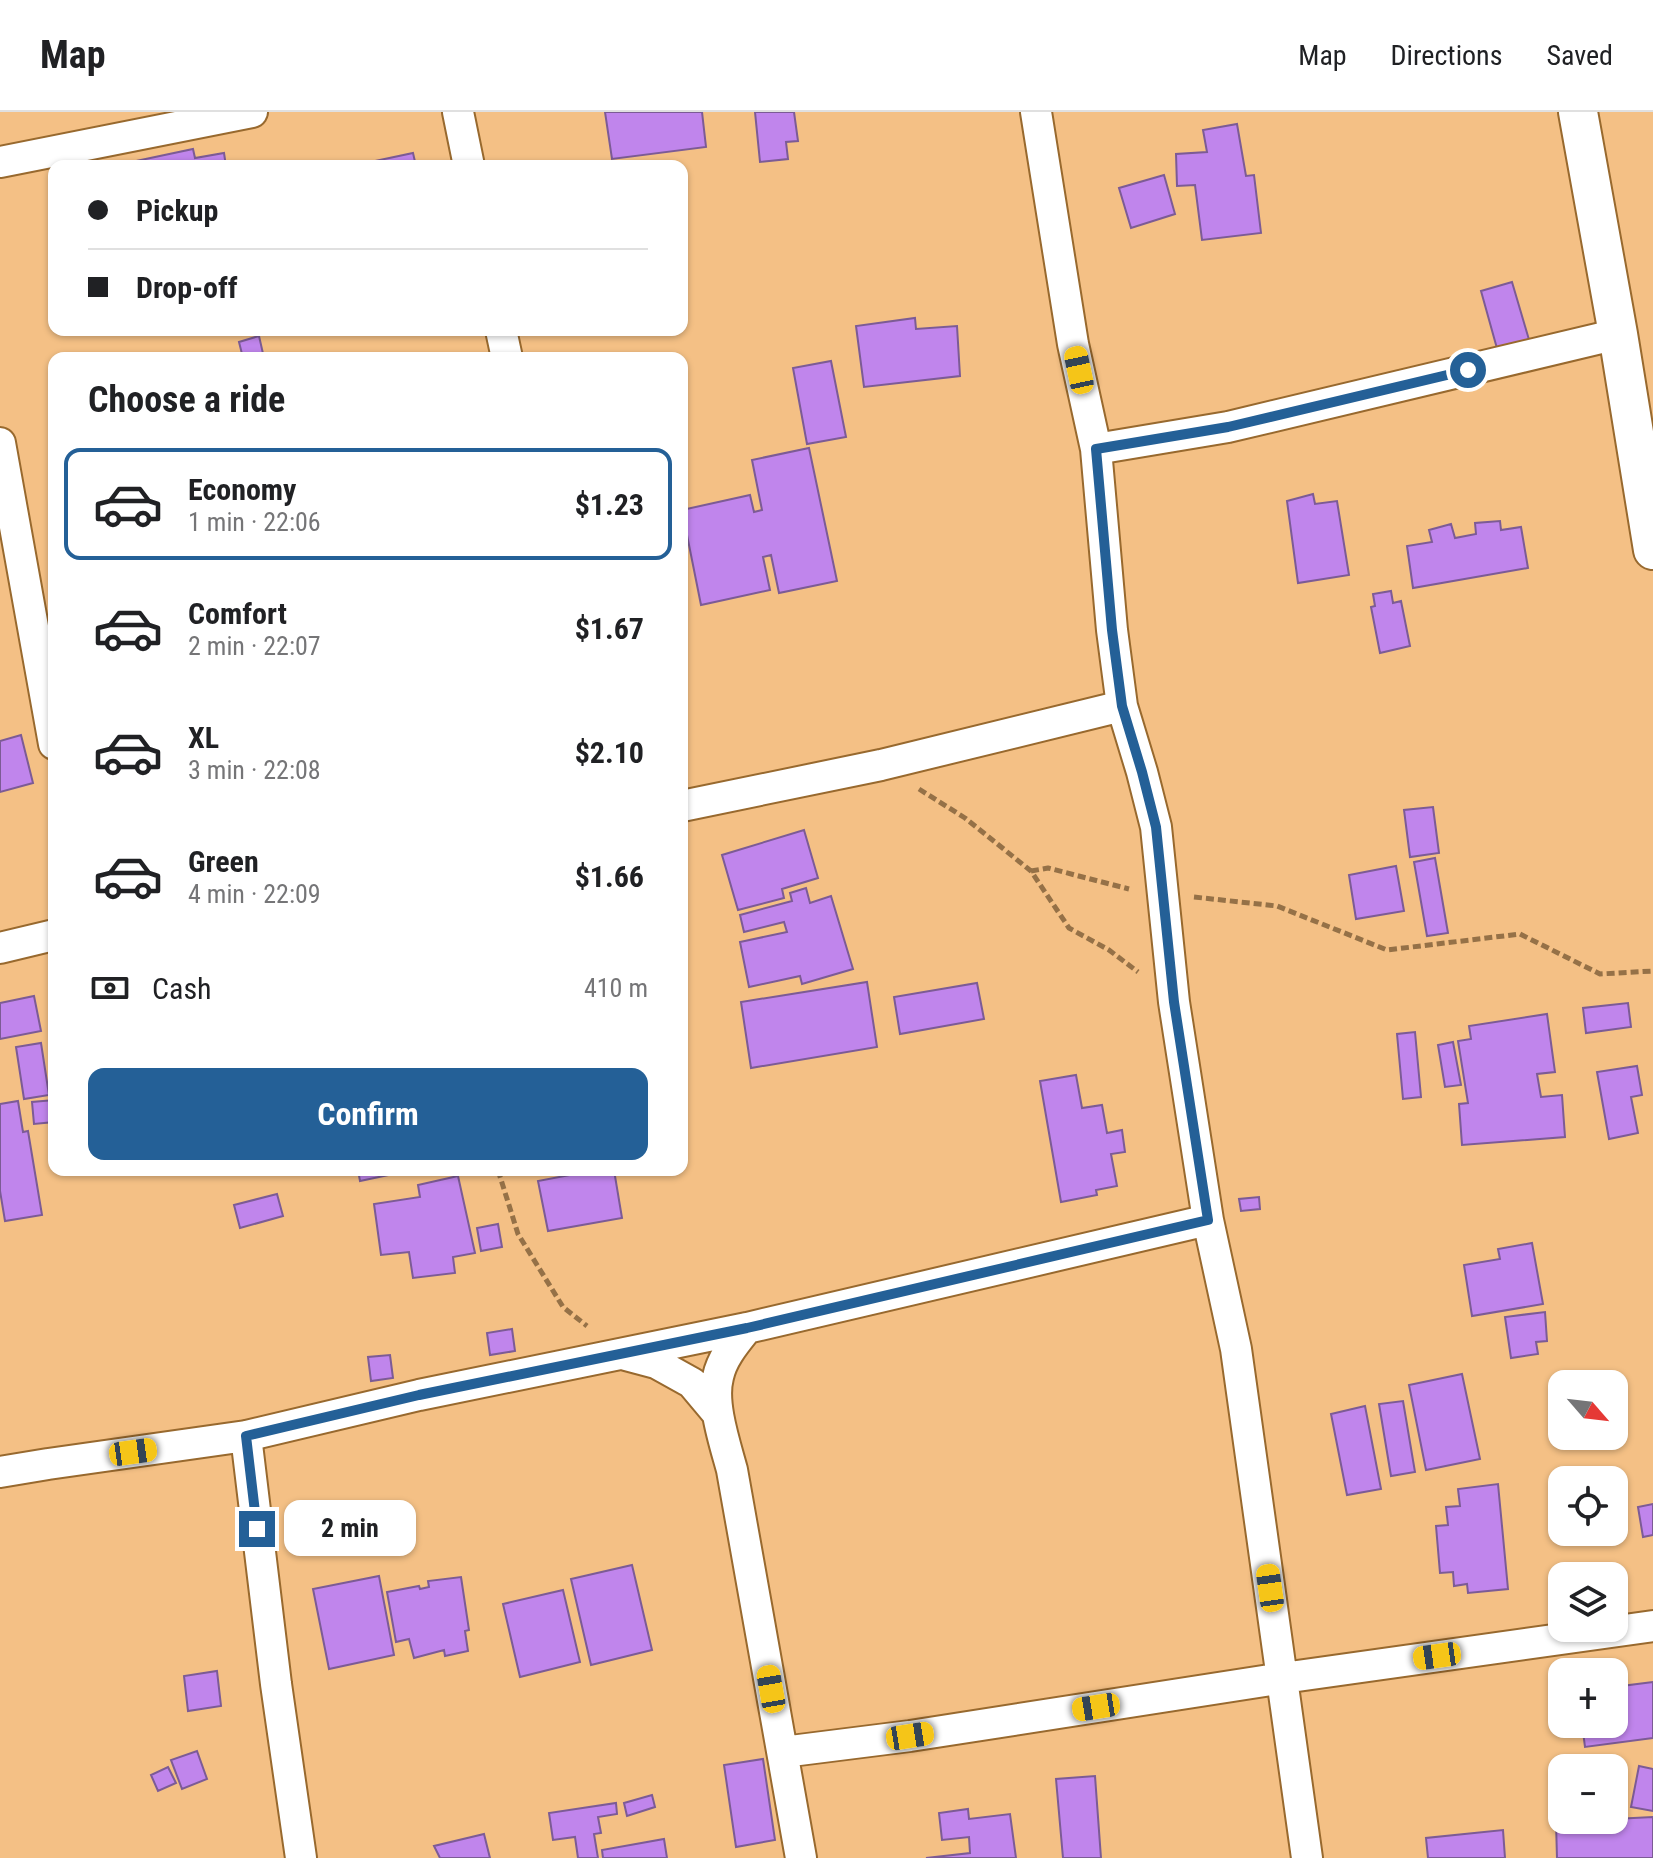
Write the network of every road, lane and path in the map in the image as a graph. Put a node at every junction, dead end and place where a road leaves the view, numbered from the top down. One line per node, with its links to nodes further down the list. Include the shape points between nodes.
1 (252, 112): 6 (street)
2 (458, 112): 5 (street)
3 (1036, 112): 9 (street, via 1073,344)
4 (1578, 112): 7 (street)
5 (468, 160)
6 (0, 162)
7 (1618, 334): 9 (street, via 1228,427); 10 (street)
8 (0, 443): 12 (street)
9 (1096, 449): 11 (street)
10 (1653, 550)
11 (1122, 706): 13 (street); 16 (street, via 1156,827)
12 (48, 711)
13 (881, 765): 14 (street); 15 (path, via 965,818)
14 (688, 805)
15 (1031, 871): 16 (path, via 1048,868); 20 (path, via 1069,928 1109,950)
16 (1164, 893): 19 (path, via 1277,906 1387,950 1520,934 1600,974); 20 (street)
17 (48, 936): 18 (street)
18 (0, 948)
19 (1653, 971)
20 (1174, 1002): 22 (street)
21 (500, 1176): 24 (path, via 518,1234 563,1307)
22 (1208, 1220): 23 (street); 29 (street, via 1236,1349)
23 (747, 1328): 24 (street); 25 (street, via 722,1364)
24 (620, 1353): 25 (street, via 656,1363 692,1383); 26 (street)
25 (718, 1414): 30 (street)
26 (246, 1436): 27 (street); 31 (street)
27 (0, 1472)
28 (1653, 1626): 29 (street)
29 (1283, 1678): 30 (street); 33 (street)
30 (783, 1752): 32 (street)
31 (301, 1858)
32 (801, 1858)
33 (1307, 1858)

